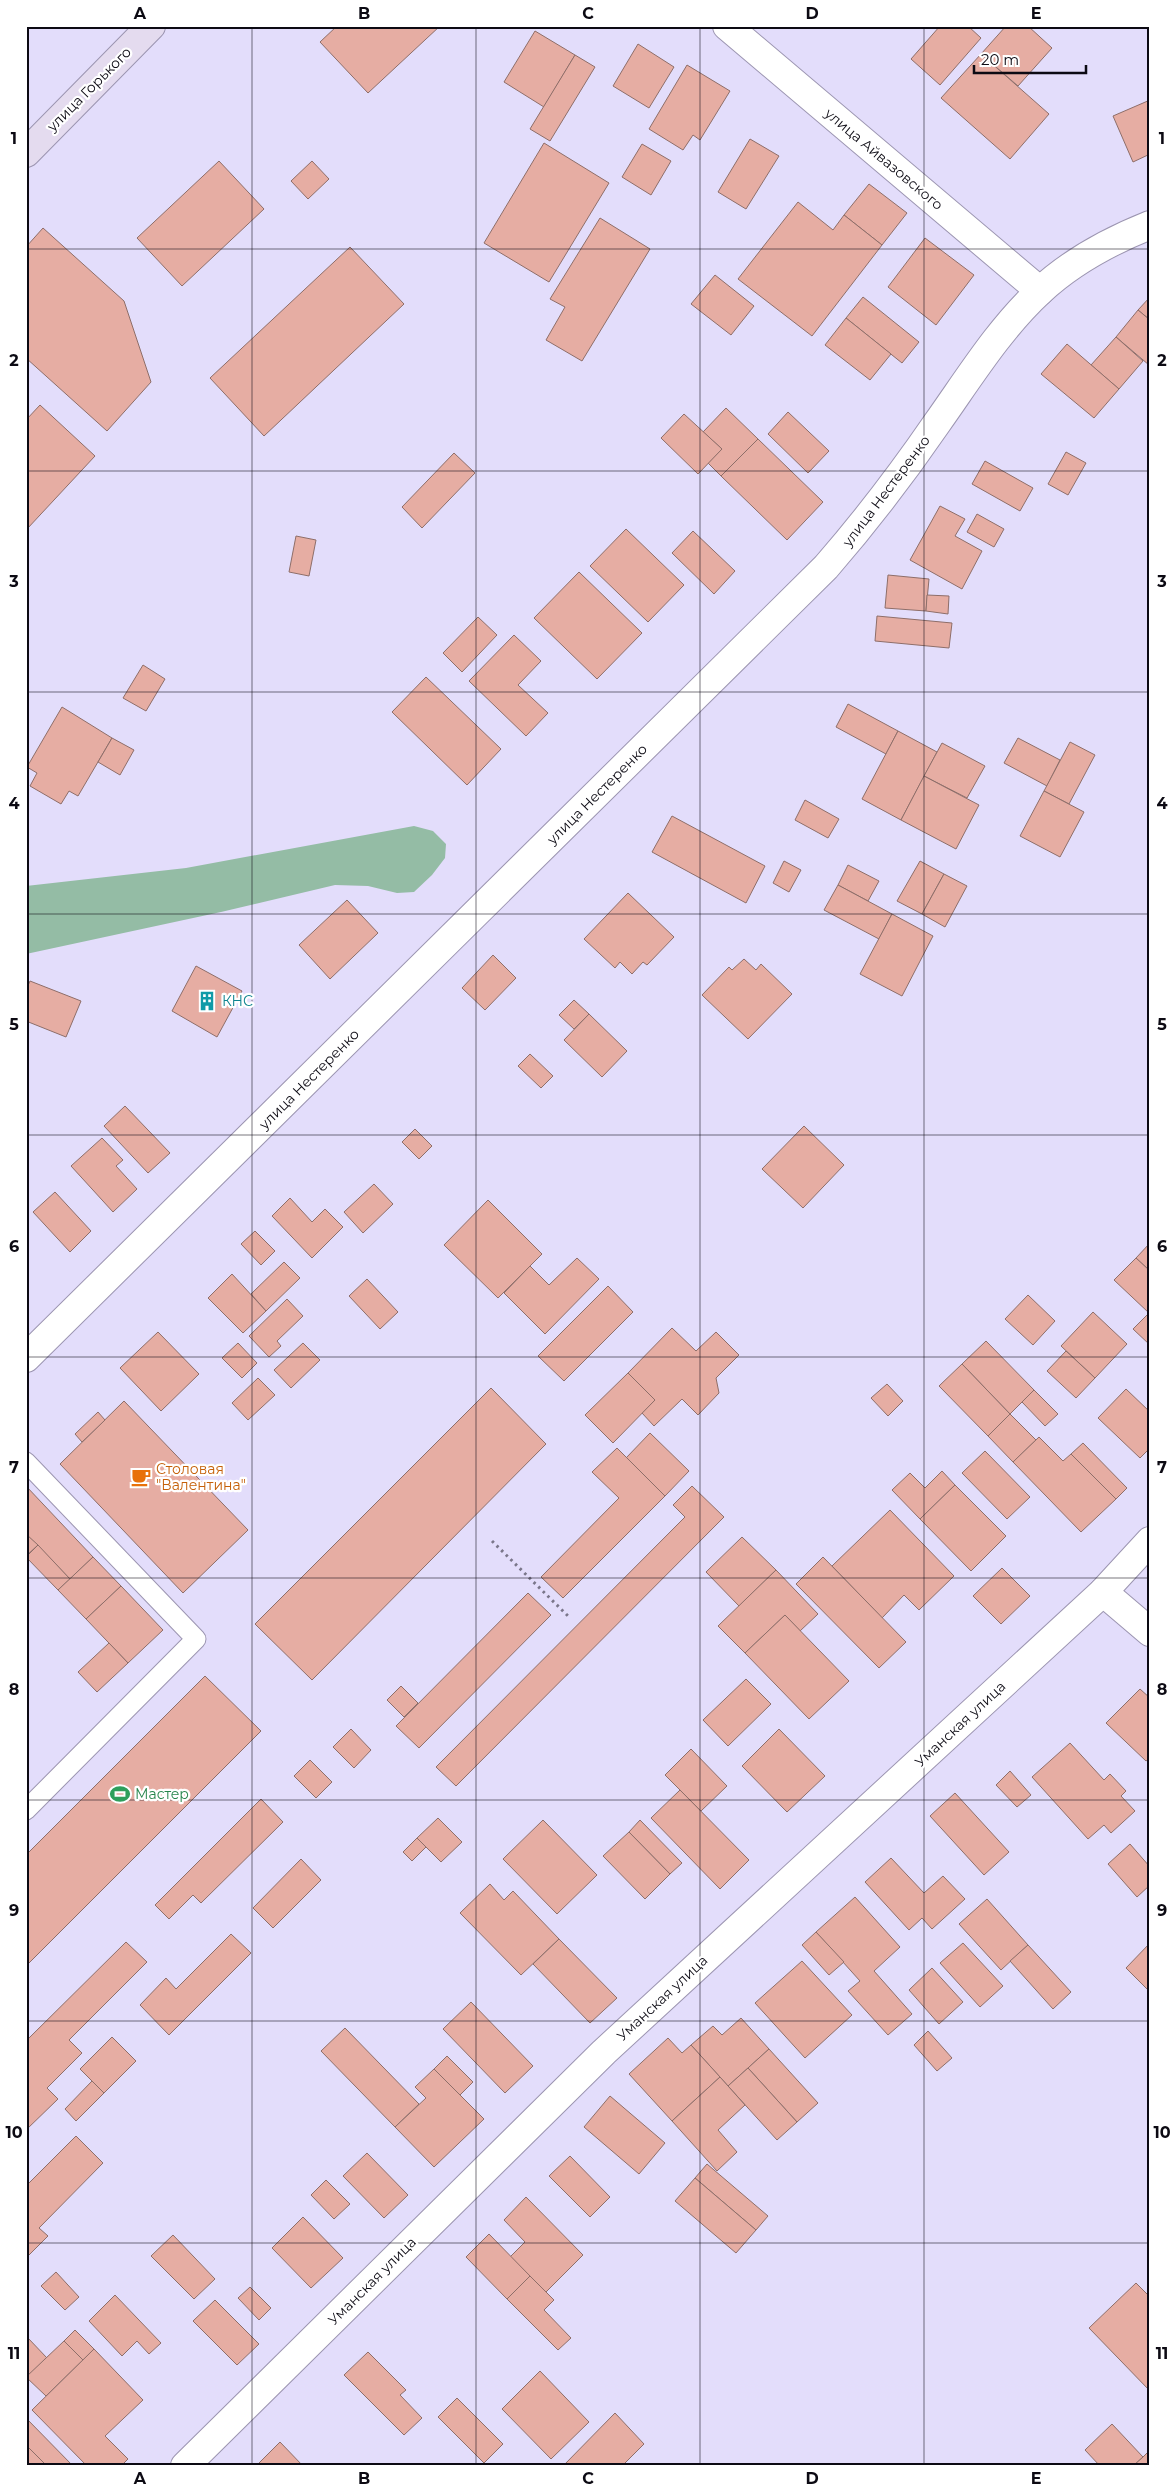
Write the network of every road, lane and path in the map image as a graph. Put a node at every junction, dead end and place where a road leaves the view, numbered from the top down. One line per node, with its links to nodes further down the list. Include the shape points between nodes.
1 (151, 26): 3 (main road, улица Горького)
2 (727, 26): 5 (street, улица Айвазовского)
3 (26, 153)
4 (1150, 225): 5 (street, улица Нестеренко, via 1122,236 1086,257)
5 (1040, 291): 6 (street, улица Нестеренко, via 982,359 867,520 826,567)
6 (26, 1358)
7 (26, 1462): 13 (lane, via 196,1639)
8 (492, 1541): 11 (path)
9 (1150, 1541): 10 (street, Уманская улица)
10 (1103, 1592): 12 (street); 14 (street, Уманская улица, via 604,2052)
11 (568, 1616)
12 (1150, 1632)
13 (26, 1810)
14 (185, 2466)

